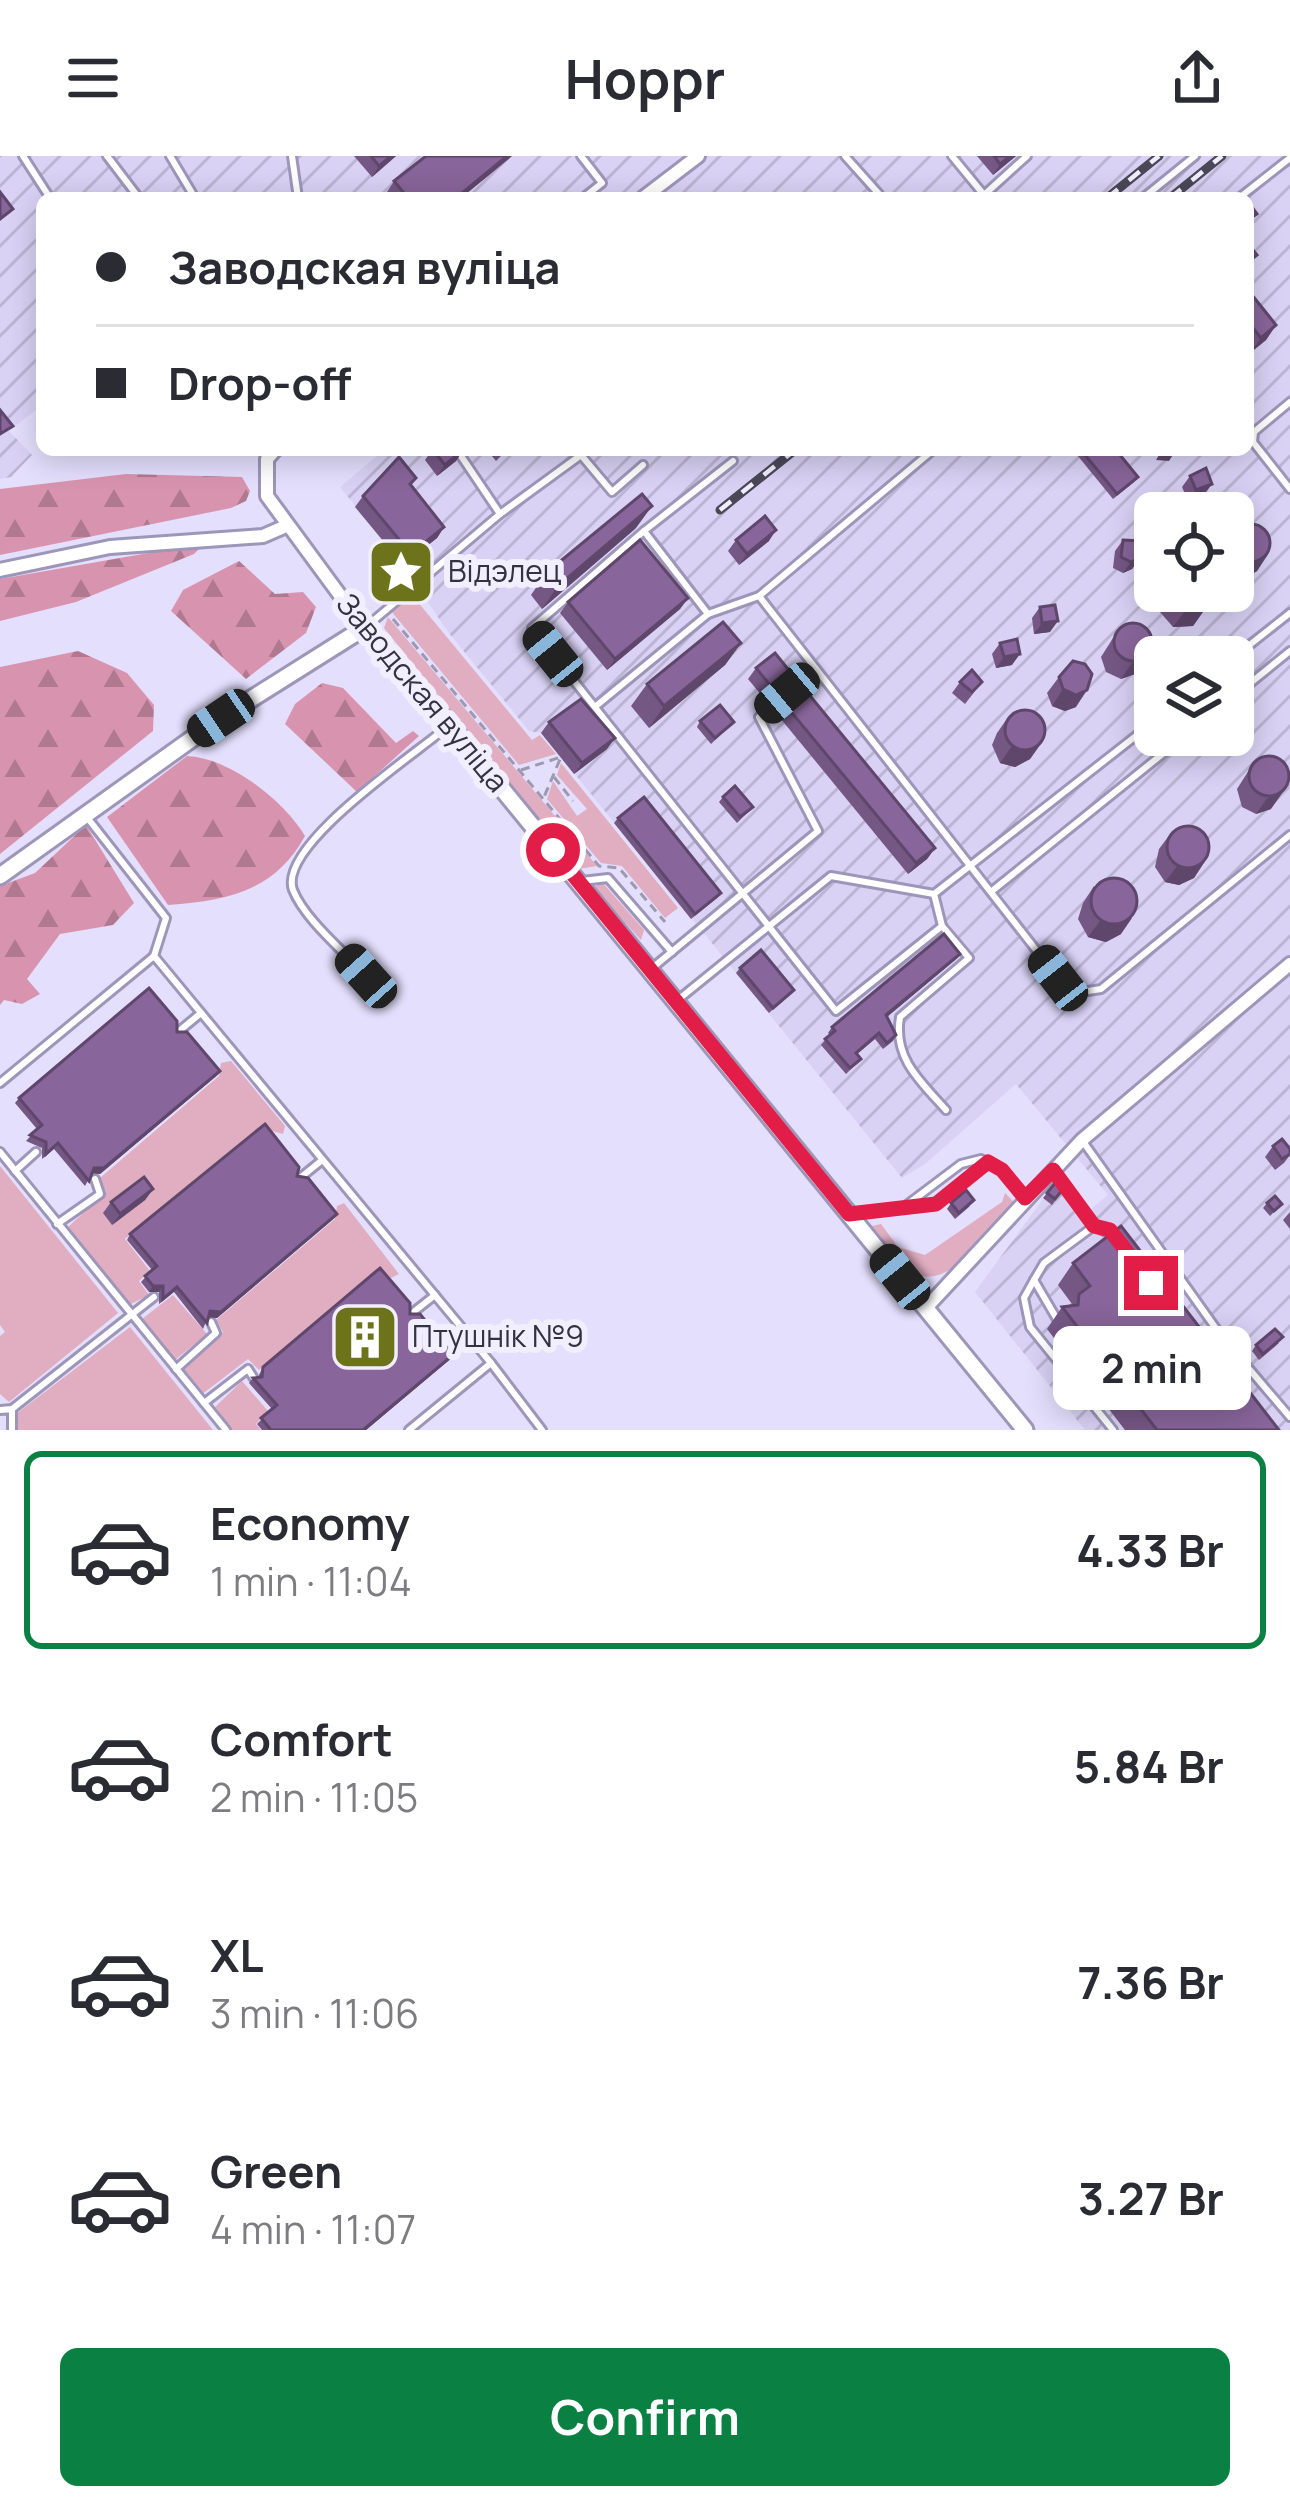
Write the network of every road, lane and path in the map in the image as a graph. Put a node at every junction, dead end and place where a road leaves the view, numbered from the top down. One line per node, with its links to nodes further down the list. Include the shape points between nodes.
1 (23, 156): 12 (lane)
2 (107, 156): 13 (lane)
3 (170, 156): 14 (lane)
4 (292, 156): 15 (lane)
5 (581, 156): 16 (lane, via 602,183)
6 (698, 156): 17 (street)
7 (845, 156): 18 (lane)
8 (952, 156): 19 (lane)
9 (1027, 156): 20 (lane)
10 (1195, 156): 21 (lane)
11 (1290, 158): 22 (lane)
12 (46, 192)
13 (134, 192)
14 (191, 192)
15 (297, 192)
16 (591, 192)
17 (651, 192)
18 (877, 192)
19 (982, 192)
20 (987, 192)
21 (1150, 192)
22 (1247, 192)
23 (1290, 402): 24 (lane)
24 (1254, 432)
25 (1254, 443): 33 (lane)
26 (269, 456): 35 (street, Заводская вуліца, via 267,496)
27 (462, 456): 34 (lane)
28 (580, 456): 34 (lane)
29 (582, 456): 32 (lane, via 612,492)
30 (926, 456): 38 (lane)
31 (733, 461): 36 (lane)
32 (643, 465)
33 (1290, 489)
34 (500, 514): 39 (lane)
35 (286, 526): 37 (street, via 262,536 110,548); 42 (street, Заводская вуліца)
36 (644, 531): 41 (lane); 47 (lane, via 532,628)
37 (0, 569)
38 (759, 596): 41 (lane); 45 (lane)
39 (386, 611): 42 (lane); 51 (path)
40 (1290, 613): 43 (lane)
41 (708, 614): 47 (lane)
42 (364, 628): 48 (street, Заводская вуліца); 55 (street)
43 (1254, 641)
44 (1290, 651): 46 (lane)
45 (816, 669): 57 (lane); 61 (lane, via 759,717 818,831)
46 (1254, 680)
47 (596, 706): 61 (lane)
48 (450, 725): 59 (street, Заводская вуліца); 70 (lane, via 307,843 290,871 294,893)
49 (1134, 738): 57 (lane)
50 (1160, 756): 60 (lane)
51 (519, 770): 52 (path, via 561,757); 53 (path)
52 (553, 775): 53 (path); 54 (path)
53 (543, 799): 63 (path, via 599,866 619,868)
54 (573, 801)
55 (83, 812): 58 (street); 67 (lane, via 166,918)
56 (1290, 835): 60 (lane, via 1102,989 1087,992 1058,978)
57 (974, 868): 60 (lane); 62 (lane)
58 (0, 876)
59 (579, 882): 66 (lane, via 608,878); 69 (street, Заводская вуліца)
60 (992, 891)
61 (744, 894): 64 (lane); 66 (lane)
62 (934, 895): 64 (lane, via 831,877); 65 (lane)
63 (665, 922)
64 (768, 925): 65 (lane, via 836,1011); 71 (lane)
65 (942, 926): 75 (lane, via 969,958 900,1017 898,1030 911,1071)
66 (672, 952): 69 (lane)
67 (154, 956): 72 (lane); 74 (lane)
68 (1290, 964): 76 (street)
69 (651, 969): 71 (street, Заводская вуліца)
70 (366, 976)
71 (676, 1001): 87 (street, Заводская вуліца)
72 (201, 1013): 73 (lane); 79 (lane)
73 (178, 1032)
74 (0, 1084)
75 (946, 1110)
76 (1082, 1140): 81 (street); 105 (lane, via 1222,1337)
77 (0, 1152): 82 (lane)
78 (36, 1152): 82 (lane)
79 (321, 1161): 83 (lane); 92 (lane)
80 (988, 1162): 85 (lane); 86 (lane, via 936,1204); 86 (lane, via 961,1163)
81 (1053, 1170): 85 (street); 89 (lane)
82 (15, 1171): 88 (lane)
83 (300, 1178)
84 (95, 1179): 88 (lane, via 100,1194)
85 (1025, 1198): 94 (street)
86 (904, 1207): 87 (lane)
87 (849, 1214): 94 (street, Заводская вуліца)
88 (56, 1225): 96 (lane)
89 (1094, 1226): 90 (lane, via 1110,1230); 91 (lane)
90 (1123, 1247)
91 (1034, 1280): 97 (lane); 111 (lane, via 1024,1298 1030,1327)
92 (435, 1295): 95 (lane); 99 (lane)
93 (154, 1298): 96 (lane)
94 (926, 1308): 110 (street, Заводская вуліца)
95 (411, 1314)
96 (131, 1316): 100 (lane); 103 (lane)
97 (1058, 1321)
98 (211, 1322): 100 (lane, via 216,1334)
99 (491, 1363): 108 (lane); 109 (lane)
100 (176, 1369): 102 (lane)
101 (253, 1377): 102 (lane, via 248,1370)
102 (204, 1403): 107 (lane)
103 (12, 1409): 104 (lane); 106 (lane)
104 (0, 1410)
105 (1290, 1417)
106 (12, 1430)
107 (226, 1430)
108 (409, 1430)
109 (542, 1430)
110 (1025, 1430)
111 (1113, 1430)

